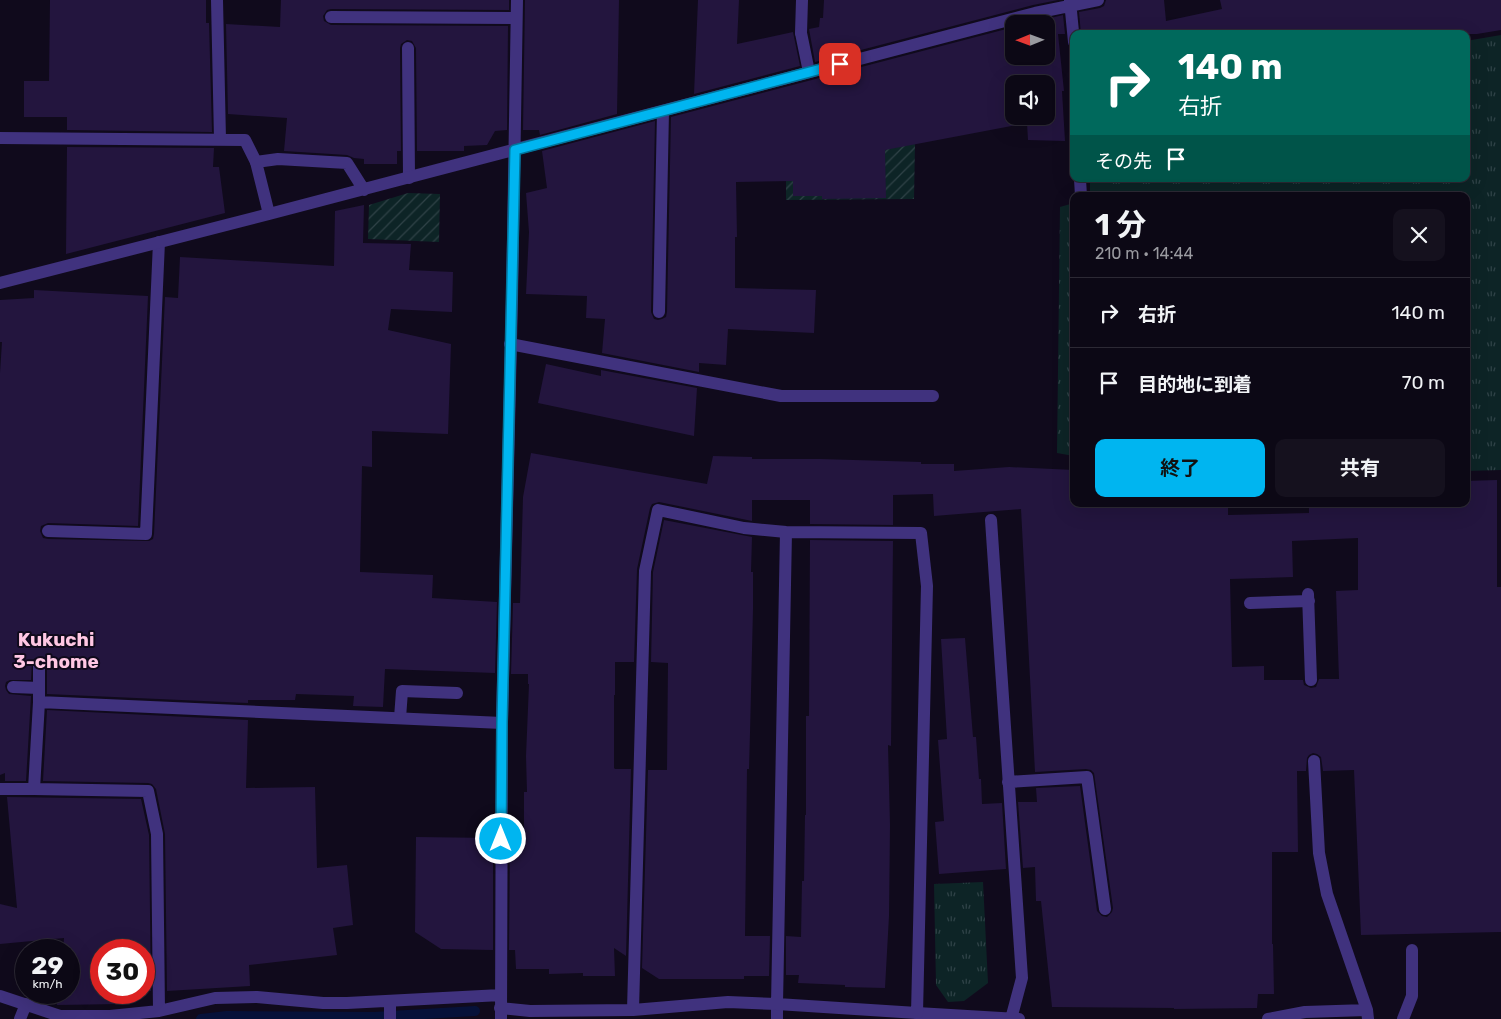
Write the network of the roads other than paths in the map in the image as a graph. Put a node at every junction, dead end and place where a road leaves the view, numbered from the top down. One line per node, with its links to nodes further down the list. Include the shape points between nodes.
1 (217, 0): 13 (street)
2 (516, 0): 7 (street)
3 (802, 0): 10 (street, via 801,33)
4 (1098, 0): 5 (street)
5 (1070, 3): 8 (street); 10 (street)
6 (331, 17): 7 (street)
7 (516, 18): 14 (street)
8 (1073, 30)
9 (408, 48): 16 (street)
10 (809, 72): 11 (street)
11 (663, 110): 14 (street); 21 (street)
12 (0, 138): 13 (street)
13 (220, 139): 15 (street, via 245,140)
14 (515, 150): 16 (street); 22 (street)
15 (256, 162): 17 (street, via 278,159 347,163); 18 (street)
16 (410, 178): 17 (street)
17 (364, 190): 18 (street)
18 (270, 214): 19 (street)
19 (159, 242): 20 (street); 25 (street, via 146,534)
20 (0, 283)
21 (659, 312)
22 (510, 344): 23 (street, via 781,396); 35 (street)
23 (933, 396)
24 (991, 520): 37 (street)
25 (48, 531)
26 (786, 532): 46 (street); 48 (street, via 744,528 658,510 645,571); 50 (street, via 921,533 927,586)
27 (1250, 603): 29 (street, via 1309,598)
28 (39, 665): 31 (street)
29 (1311, 680)
30 (13, 688): 31 (street)
31 (39, 688): 33 (street)
32 (457, 693): 34 (street, via 402,691)
33 (39, 702): 34 (street); 39 (street)
34 (400, 718): 35 (street)
35 (502, 723): 47 (street)
36 (1314, 761): 51 (street, via 1318,853 1326,894)
37 (1008, 782): 40 (street, via 1086,777); 55 (street, via 1022,978)
38 (0, 789): 39 (street)
39 (34, 789): 49 (street, via 148,790 157,834)
40 (1105, 909)
41 (1412, 950): 58 (street, via 1412,996)
42 (0, 996): 43 (street)
43 (15, 1001)
44 (390, 1001): 47 (street); 49 (street, via 323,1003 257,997 214,998); 53 (street)
45 (26, 1004): 49 (street, via 60,1016 110,1016); 52 (street)
46 (777, 1004): 48 (street, via 728,1002); 50 (street); 54 (street)
47 (501, 1007): 48 (street, via 530,1011)
48 (633, 1010)
49 (159, 1011)
50 (917, 1012): 55 (street)
51 (1368, 1014): 57 (street, via 1305,1012)
52 (20, 1019)
53 (390, 1019)
54 (777, 1019)
55 (1011, 1019): 56 (street)
56 (1019, 1019)
57 (1268, 1019)
58 (1403, 1019)

